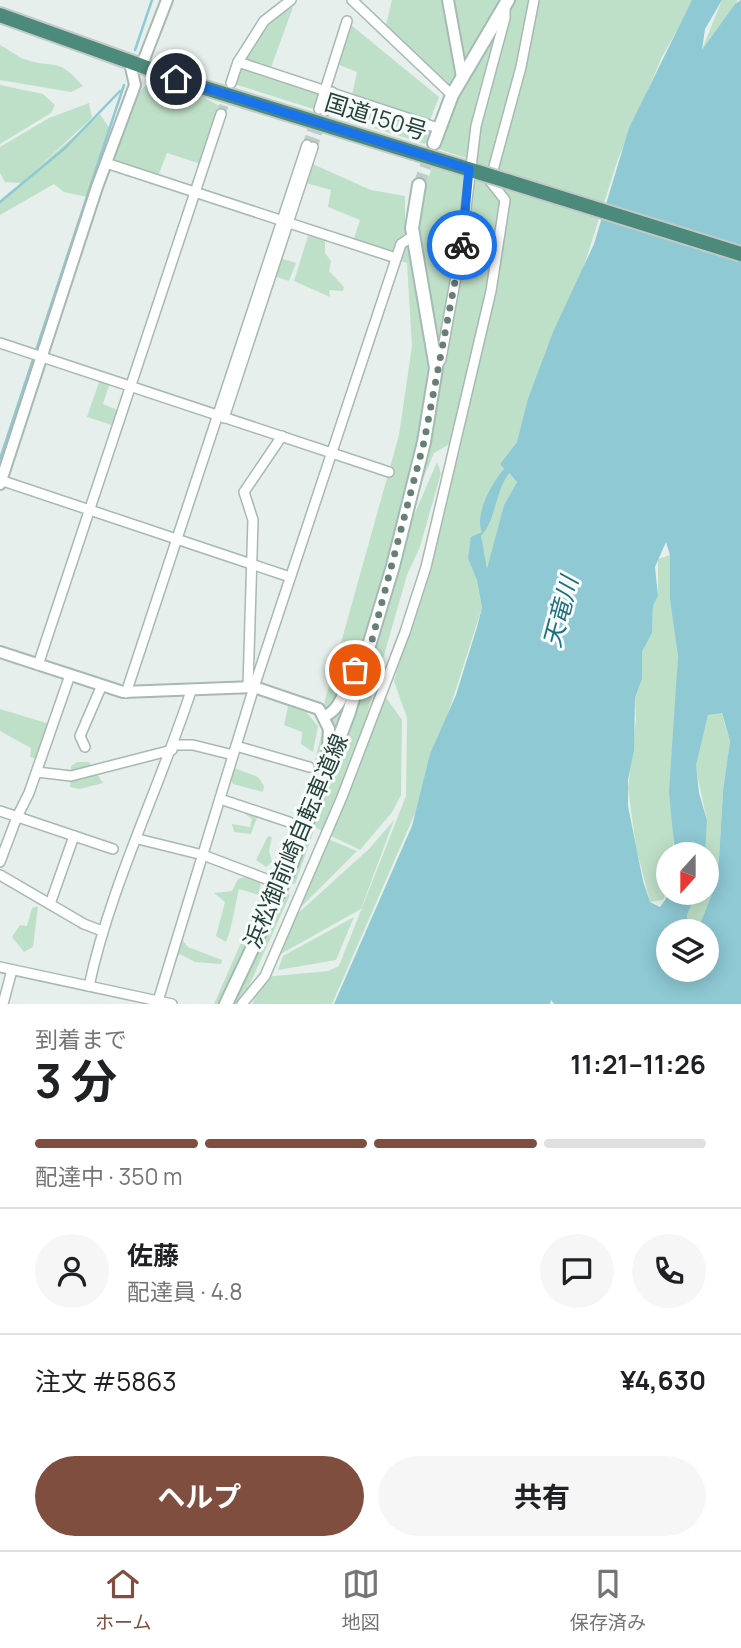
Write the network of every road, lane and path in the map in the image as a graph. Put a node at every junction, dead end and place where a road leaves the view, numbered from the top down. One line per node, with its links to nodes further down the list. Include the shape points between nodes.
1 (167, 0): 10 (street)
2 (291, 0): 9 (street, via 264,21)
3 (352, 0): 16 (street)
4 (448, 0): 12 (street)
5 (534, 0): 79 (street, via 490,181 505,200 492,291 426,567 342,797 265,976)
6 (506, 4): 12 (main road); 23 (street, via 476,126)
7 (0, 15): 10 (highway, 国道150号)
8 (346, 21): 15 (street)
9 (238, 62): 13 (street); 15 (street)
10 (135, 65): 11 (highway, 国道150号); 14 (street)
11 (160, 73): 14 (street); 23 (highway, 国道150号)
12 (462, 77): 16 (main road)
13 (231, 83)
14 (135, 85): 22 (street)
15 (328, 91): 17 (street); 19 (street)
16 (453, 95): 19 (main road)
17 (322, 110)
18 (220, 114): 25 (street)
19 (438, 128): 20 (main road)
20 (434, 143)
21 (310, 146): 26 (street)
22 (106, 163): 25 (street); 31 (street)
23 (475, 171): 28 (highway, 国道150号, bridge); 32 (street, via 456,286)
24 (419, 185): 27 (main road, 浜松御前崎自転車道線)
25 (195, 192): 26 (street); 33 (street)
26 (285, 222): 29 (street); 34 (street)
27 (413, 236): 29 (street, via 404,240); 32 (main road, 浜松御前崎自転車道線)
28 (741, 254)
29 (396, 258): 36 (street)
30 (0, 344): 31 (street)
31 (42, 358): 33 (street); 38 (street)
32 (436, 368): 44 (main road, 浜松御前崎自転車道線, via 424,442)
33 (131, 387): 34 (street); 39 (street)
34 (221, 416): 35 (street); 40 (street)
35 (282, 436): 36 (street); 41 (street, via 244,492 253,520)
36 (332, 453): 37 (street); 42 (street)
37 (389, 472)
38 (0, 481): 39 (street)
39 (89, 510): 40 (street); 45 (street)
40 (177, 539): 41 (street); 50 (street)
41 (252, 565): 42 (street); 48 (street)
42 (290, 578): 48 (street)
43 (0, 652): 45 (street)
44 (366, 663): 51 (street, via 355,670 341,705); 57 (main road, 浜松御前崎自転車道線)
45 (38, 665): 46 (street)
46 (70, 675): 47 (street); 56 (street)
47 (102, 685): 50 (street); 52 (street, via 80,736)
48 (251, 687): 49 (street); 51 (street, via 319,709); 54 (street)
49 (191, 691): 50 (street); 53 (street)
50 (126, 693)
51 (325, 716): 57 (street)
52 (85, 747)
53 (173, 748): 54 (street); 56 (street, via 71,776); 63 (street)
54 (235, 751): 55 (street); 58 (street)
55 (309, 767)
56 (37, 772): 60 (street)
57 (326, 773): 78 (main road, 浜松御前崎自転車道線, via 288,873)
58 (220, 799): 61 (street); 65 (street)
59 (0, 811): 60 (street)
60 (16, 817): 62 (street); 66 (street)
61 (289, 822)
62 (74, 836): 64 (street); 69 (street)
63 (138, 839): 65 (street); 70 (street)
64 (113, 849)
65 (203, 855): 68 (street); 75 (street)
66 (0, 862)
67 (0, 875): 69 (street)
68 (266, 879)
69 (50, 904): 70 (street)
70 (102, 931): 73 (street)
71 (0, 967): 72 (street)
72 (12, 970): 73 (street); 76 (street)
73 (89, 986): 74 (street)
74 (144, 1001): 75 (street)
75 (158, 1001): 77 (street)
76 (3, 1004)
77 (172, 1004)
78 (226, 1004)
79 (242, 1004)

